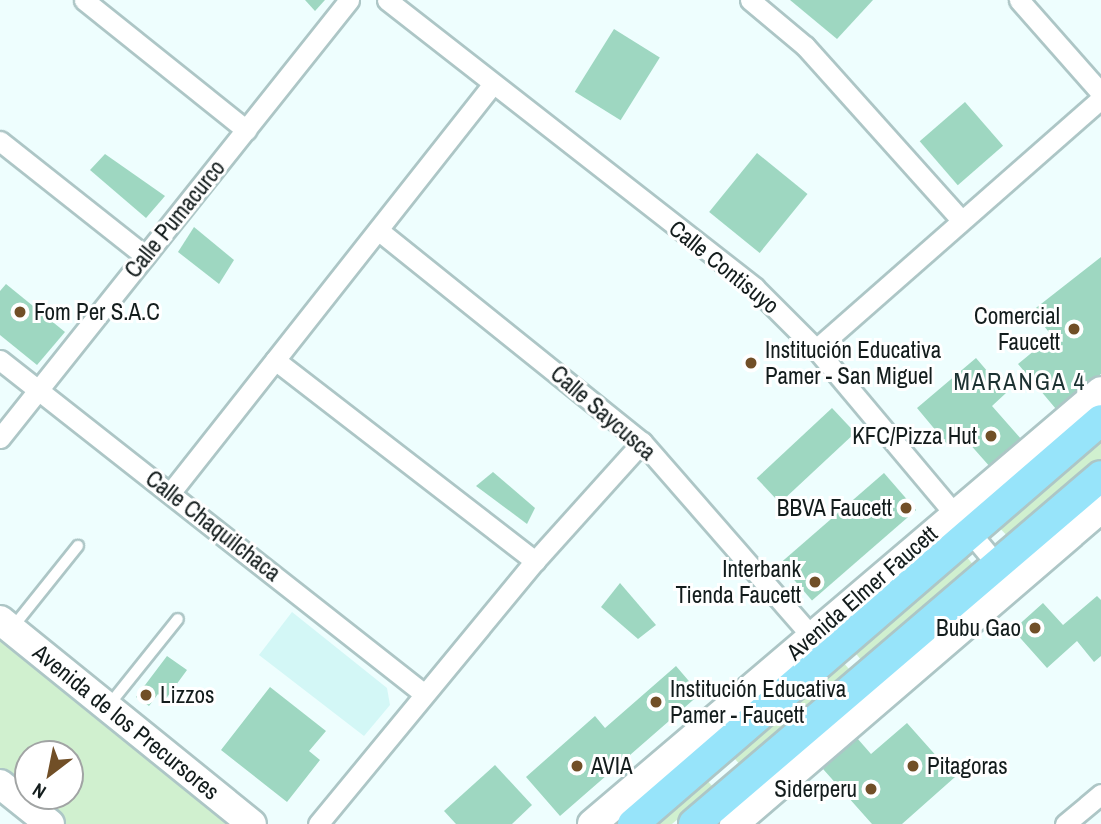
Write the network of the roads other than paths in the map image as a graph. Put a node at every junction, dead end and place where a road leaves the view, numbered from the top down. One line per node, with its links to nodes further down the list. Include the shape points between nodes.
1 (84, 0): 9 (street)
2 (349, 0): 9 (street, Calle Pumacurco)
3 (387, 0): 6 (street, Calle Contisuyo)
4 (751, 0): 11 (street, via 805,46)
5 (1019, 0): 7 (street)
6 (492, 85): 12 (street); 14 (street, Calle Contisuyo, via 755,288)
7 (1101, 93)
8 (1101, 99): 11 (street)
9 (246, 130): 13 (street, Calle Pumacurco)
10 (0, 141): 13 (street)
11 (961, 220): 14 (street)
12 (378, 230): 16 (street); 21 (street, Calle Saycusca)
13 (145, 256): 17 (street, Calle Pumacurco)
14 (816, 349): 25 (street, Calle Contisuyo)
15 (0, 360): 17 (street, Calle Chaquilchaca)
16 (275, 360): 23 (street); 27 (street)
17 (38, 390): 20 (street, Calle Pumacurco); 23 (street, Calle Chaquilchaca)
18 (1101, 391): 25 (main road, Avenida Elmer Faucett)
19 (1101, 420): 25 (main road, Avenida Elmer Faucett)
20 (0, 438)
21 (642, 442): 27 (street); 31 (street, Calle Saycusca)
22 (1101, 477): 28 (main road)
23 (171, 492): 32 (street, Calle Chaquilchaca)
24 (1101, 508): 28 (main road)
25 (963, 522): 28 (street, Calle Contisuyo); 31 (main road, Avenida Elmer Faucett)
26 (78, 545): 30 (lane)
27 (535, 561): 32 (street)
28 (1005, 574): 35 (main road); 44 (main road)
29 (178, 619): 33 (lane)
30 (6, 625): 33 (main road, Avenida de los Precursores)
31 (819, 646): 34 (main road, Avenida Elmer Faucett); 41 (main road, Avenida Elmer Faucett)
32 (423, 693): 40 (street)
33 (108, 707): 39 (main road, Avenida de los Precursores)
34 (714, 756): 35 (main road); 42 (main road, Avenida Elmer Faucett)
35 (738, 785): 43 (main road)
36 (2, 788): 38 (main road)
37 (1101, 794): 45 (street)
38 (50, 824)
39 (252, 824)
40 (318, 824)
41 (592, 824)
42 (633, 824)
43 (694, 824)
44 (734, 824)
45 (1065, 824)

